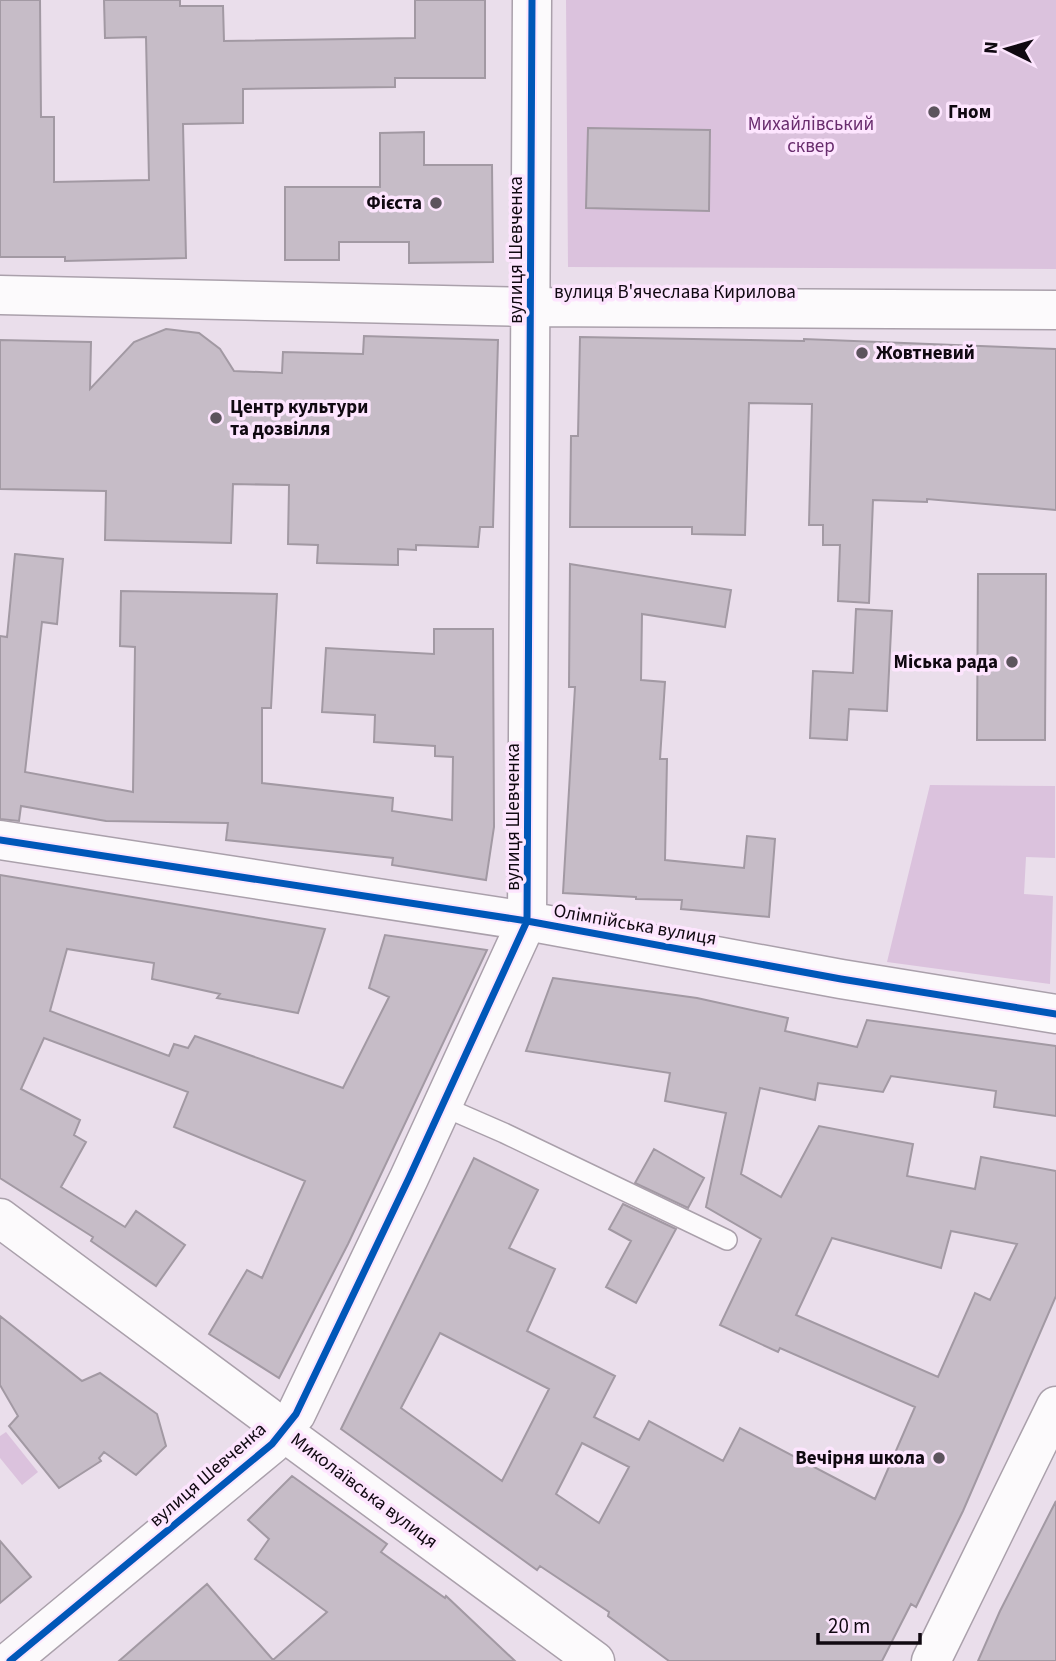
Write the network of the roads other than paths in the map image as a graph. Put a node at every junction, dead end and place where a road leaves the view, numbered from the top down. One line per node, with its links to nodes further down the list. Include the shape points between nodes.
1 (531, 0): 3 (street, вулиця Шевченка, via 532,280)
2 (0, 295): 3 (street, вулиця В'ячеслава Кирилова)
3 (528, 307): 4 (street, вулиця В'ячеслава Кирилова); 6 (street, вулиця Шевченка, via 532,335)
4 (1056, 310)
5 (0, 840): 6 (street, Олімпійська вулиця)
6 (527, 921): 7 (street, Олімпійська вулиця); 8 (street, вулиця Шевченка)
7 (1056, 1014)
8 (442, 1106): 10 (lane); 12 (street, вулиця Шевченка, via 296,1414)
9 (0, 1218): 12 (street, Миколаївська вулиця)
10 (727, 1240)
11 (1056, 1406): 15 (street)
12 (283, 1430): 13 (street, вулиця Шевченка, via 272,1444); 14 (street, Миколаївська вулиця)
13 (10, 1661)
14 (595, 1661)
15 (931, 1661)

